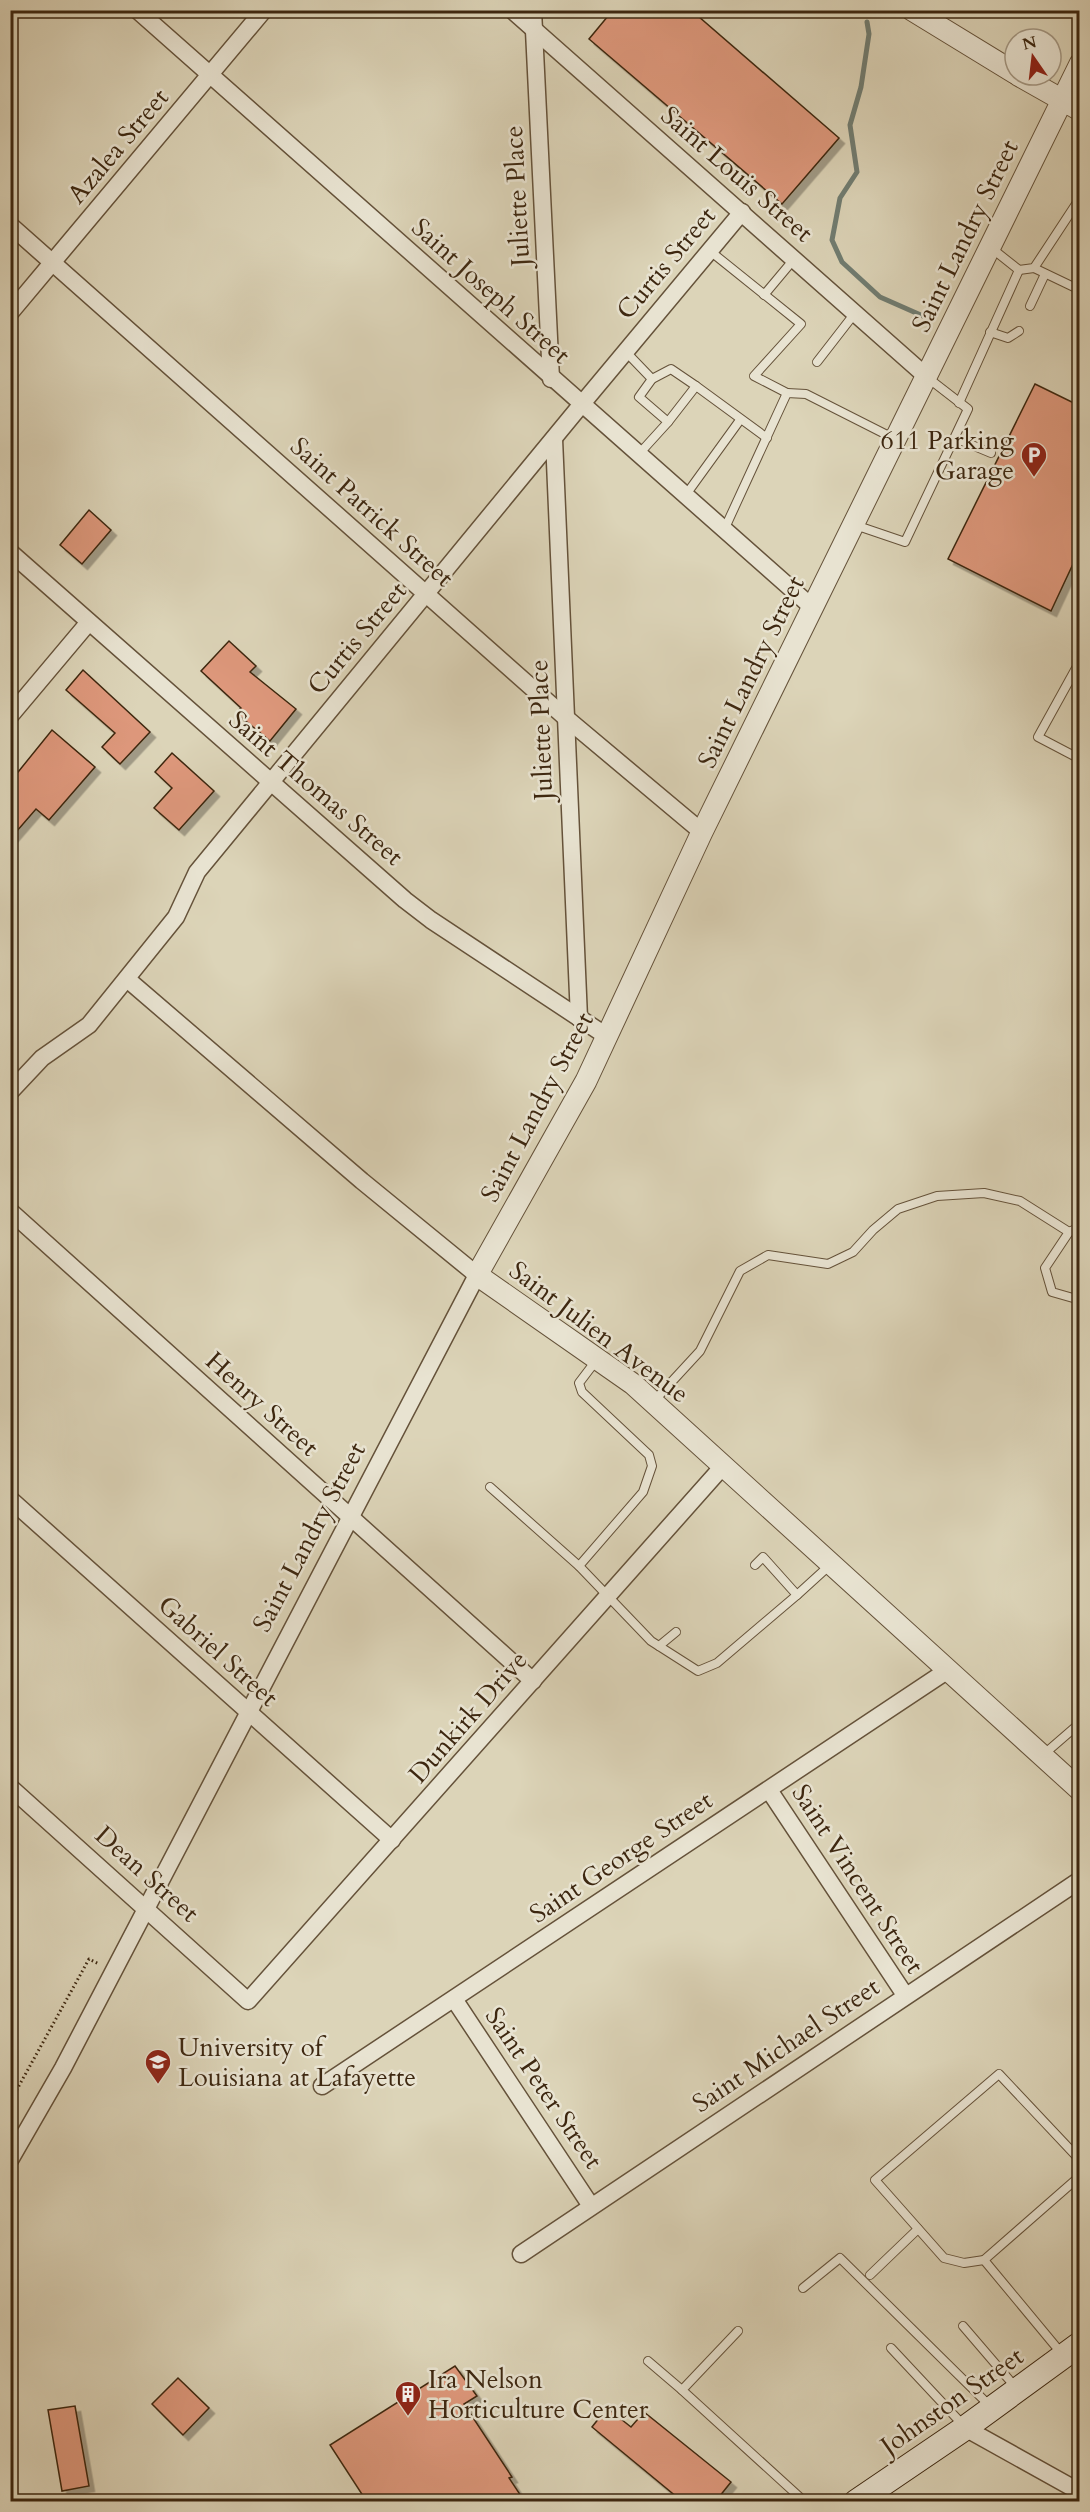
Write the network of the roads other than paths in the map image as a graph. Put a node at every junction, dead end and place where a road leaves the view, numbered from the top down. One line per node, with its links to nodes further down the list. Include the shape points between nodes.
1 (137, 10): 9 (street, Saint Joseph Street)
2 (264, 10): 9 (street, Azalea Street)
3 (512, 10): 6 (street, Saint Louis Street)
4 (533, 10): 6 (street, Juliette Place)
5 (912, 10): 8 (street)
6 (534, 29): 13 (street, Saint Louis Street); 32 (street, Juliette Place)
7 (1080, 64): 11 (street, Saint Landry Street)
8 (1003, 66)
9 (210, 75): 18 (street, Azalea Street); 32 (street, Saint Joseph Street)
10 (1038, 87): 11 (street)
11 (1070, 106): 15 (street, Saint Landry Street)
12 (1080, 198): 19 (lane)
13 (742, 212): 16 (street, Curtis Street); 17 (street, Saint Louis Street)
14 (10, 225): 18 (street, Saint Patrick Street)
15 (990, 247): 20 (lane); 31 (street, Saint Landry Street)
16 (710, 251): 23 (lane); 29 (street, Curtis Street)
17 (795, 258): 23 (lane); 25 (street, Saint Louis Street)
18 (53, 262): 26 (street, Azalea Street); 50 (street, Saint Patrick Street)
19 (1034, 268): 20 (lane); 21 (lane)
20 (1019, 270): 28 (lane)
21 (1045, 274): 22 (lane); 24 (lane)
22 (1080, 290)
23 (764, 295): 35 (lane, via 801,324 754,376)
24 (1030, 306)
25 (855, 312): 30 (lane); 31 (street, Saint Louis Street)
26 (10, 313)
27 (1018, 331): 28 (lane, via 1008,338)
28 (990, 332): 36 (lane)
29 (626, 352): 33 (lane); 37 (street, Curtis Street)
30 (817, 362)
31 (927, 377): 36 (lane); 43 (street, Saint Landry Street)
32 (551, 379): 37 (street, Saint Joseph Street)
33 (652, 380): 34 (lane, via 671,369); 39 (lane, via 639,397)
34 (696, 386): 38 (lane); 39 (lane)
35 (787, 393): 40 (lane); 43 (lane, via 806,394)
36 (959, 403): 41 (lane, via 968,409)
37 (581, 405): 42 (street, Curtis Street); 45 (street, Saint Joseph Street)
38 (740, 420): 40 (lane); 46 (lane)
39 (668, 422): 45 (lane)
40 (767, 438): 48 (lane)
41 (954, 438): 44 (lane); 47 (lane, via 904,542)
42 (554, 439): 50 (street, Curtis Street); 55 (street, Juliette Place)
43 (896, 440): 47 (street, Saint Landry Street)
44 (991, 453)
45 (637, 455): 46 (street, Saint Joseph Street)
46 (685, 496): 48 (street, Saint Joseph Street)
47 (854, 525): 51 (street, Saint Landry Street)
48 (724, 530): 51 (street, Saint Joseph Street)
49 (10, 552): 52 (street, Saint Thomas Street)
50 (426, 594): 55 (street, Saint Patrick Street); 57 (street, Curtis Street)
51 (813, 608): 58 (street, Saint Landry Street)
52 (89, 622): 54 (street); 57 (street, Saint Thomas Street)
53 (1080, 661): 56 (lane, via 1038,737)
54 (10, 716)
55 (566, 718): 58 (street, Saint Patrick Street); 60 (street, Juliette Place)
56 (1080, 759)
57 (270, 783): 59 (street, Curtis Street, via 197,872 176,916); 60 (street, Saint Thomas Street, via 431,920)
58 (702, 832): 61 (street, Saint Landry Street)
59 (127, 979): 62 (street, Curtis Street, via 89,1025 42,1058); 66 (street, Saint Julien Avenue)
60 (579, 1018): 61 (street, Saint Thomas Street)
61 (608, 1037): 66 (street, Saint Landry Street)
62 (10, 1092)
63 (10, 1211): 73 (street, Henry Street)
64 (1080, 1227): 65 (lane)
65 (1069, 1232): 67 (lane, via 1045,1268 1052,1292); 69 (lane, via 1020,1201 984,1193 946,1196 898,1209 853,1252 828,1264 768,1255 740,1271 700,1350)
66 (477, 1275): 68 (street, Saint Julien Avenue); 73 (street, Saint Landry Street)
67 (1080, 1300)
68 (598, 1358): 69 (street, Saint Julien Avenue); 76 (lane, via 579,1383 582,1392 649,1455 652,1466 643,1492)
69 (653, 1402): 70 (street, Saint Julien Avenue)
70 (724, 1465): 75 (street, Saint Julien Avenue); 77 (street, Dunkirk Drive)
71 (490, 1487): 76 (lane)
72 (10, 1499): 83 (street, Gabriel Street)
73 (350, 1518): 82 (street, Henry Street); 83 (street, Saint Landry Street)
74 (754, 1565): 78 (lane, via 764,1557)
75 (831, 1565): 78 (lane); 81 (street, Saint Julien Avenue)
76 (579, 1566): 77 (lane)
77 (609, 1595): 80 (lane); 82 (street, Dunkirk Drive)
78 (797, 1595): 80 (lane, via 717,1663 698,1671)
79 (676, 1632): 80 (lane)
80 (659, 1646)
81 (948, 1670): 85 (street, Saint Julien Avenue); 87 (street, Saint George Street)
82 (533, 1681): 89 (street, Dunkirk Drive)
83 (248, 1712): 89 (street, Gabriel Street); 91 (street, Saint Landry Street)
84 (1080, 1723): 85 (lane)
85 (1042, 1755): 88 (street, Saint Julien Avenue)
86 (10, 1787): 91 (street, Dean Street)
87 (769, 1790): 92 (street, Saint Vincent Street); 93 (street, Saint George Street)
88 (1080, 1790)
89 (392, 1840): 94 (street, Dunkirk Drive)
90 (1080, 1880): 92 (street, Saint Michael Street)
91 (146, 1908): 94 (street, Dean Street); 96 (street, Saint Landry Street)
92 (905, 1995): 99 (street, Saint Michael Street)
93 (454, 1999): 95 (street, Saint George Street); 99 (street, Saint Peter Street)
94 (248, 2001)
95 (322, 2086)
96 (10, 2160)
97 (1080, 2160): 100 (lane, via 999,2074 875,2180)
98 (1080, 2176): 102 (lane)
99 (591, 2206): 101 (street, Saint Michael Street)
100 (918, 2229): 102 (lane, via 944,2258 964,2263); 103 (lane)
101 (521, 2254)
102 (984, 2260): 108 (lane)
103 (870, 2276)
104 (803, 2288): 112 (lane, via 840,2258)
105 (963, 2325): 111 (lane)
106 (738, 2331): 110 (lane)
107 (891, 2348): 113 (lane)
108 (1072, 2350): 111 (main road, Johnston Street)
109 (648, 2361): 110 (lane)
110 (682, 2390): 116 (lane)
111 (1018, 2390): 112 (main road, Johnston Street)
112 (992, 2409): 113 (main road, Johnston Street)
113 (966, 2428): 114 (street); 115 (main road, Johnston Street)
114 (1080, 2492)
115 (862, 2500)
116 (805, 2502)

